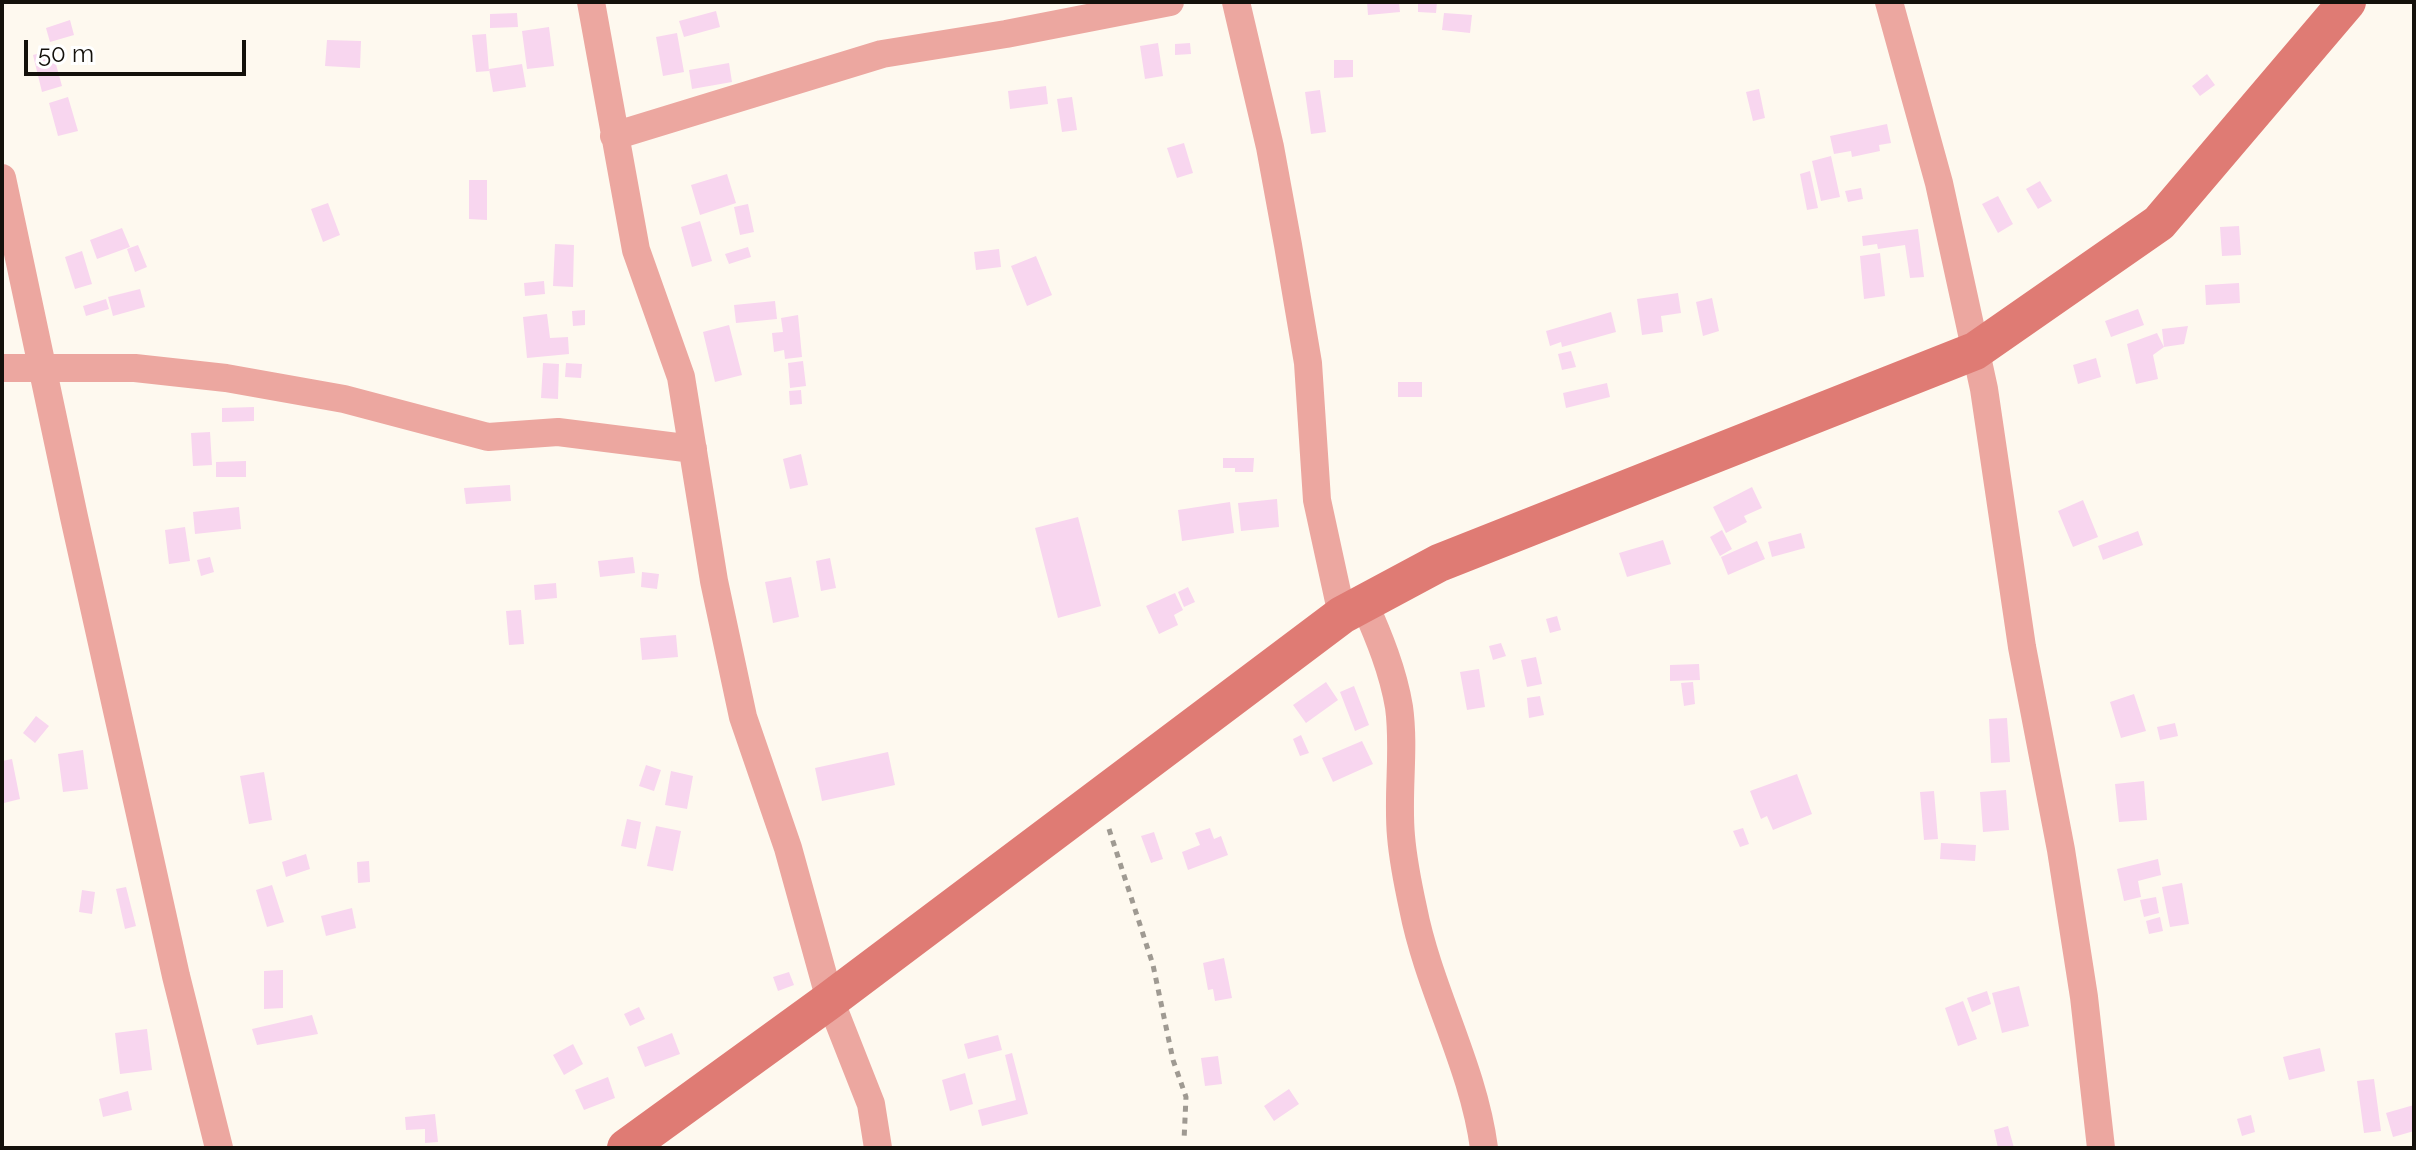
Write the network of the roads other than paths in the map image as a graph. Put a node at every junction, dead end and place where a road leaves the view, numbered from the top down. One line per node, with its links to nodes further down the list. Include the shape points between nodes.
1 (591, 2): 6 (street)
2 (1170, 2): 6 (street, via 882,54)
3 (1236, 2): 12 (street, via 1270,147 1308,363 1317,500)
4 (1889, 2): 8 (street, via 1939,183)
5 (2347, 2): 8 (street, via 2159,223)
6 (614, 136): 11 (street, via 636,250 681,377)
7 (2, 178): 9 (street)
8 (1975, 351): 12 (street, via 1439,563); 18 (street, via 2061,850)
9 (43, 367): 10 (street); 11 (street, via 135,368 226,378 344,399 488,437 558,432); 14 (street)
10 (2, 368)
11 (693, 449): 13 (street, via 743,717 788,848)
12 (1353, 609): 13 (street); 17 (street, via 1384,649 1399,708 1400,835 1413,911 1479,1114)
13 (830, 1000): 15 (street); 16 (street, via 871,1104)
14 (219, 1148)
15 (626, 1148)
16 (878, 1148)
17 (1484, 1148)
18 (2101, 1148)

